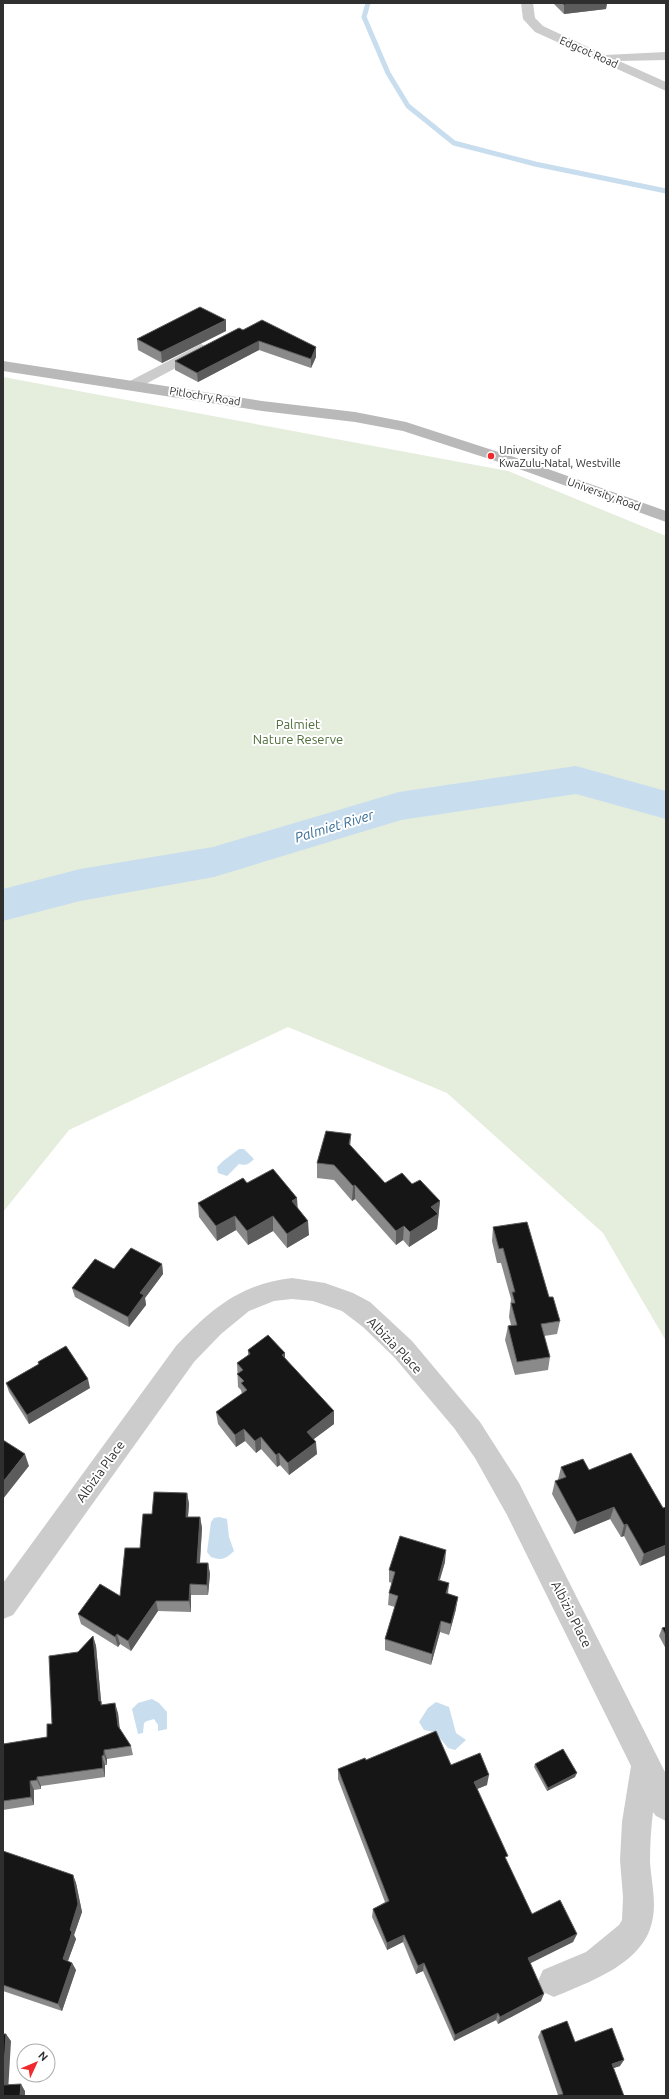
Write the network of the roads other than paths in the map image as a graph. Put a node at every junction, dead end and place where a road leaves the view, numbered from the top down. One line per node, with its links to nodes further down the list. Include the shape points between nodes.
1 (527, 3): 3 (street, Edgcot Road, via 529,19 533,24)
2 (666, 56): 3 (street)
3 (602, 58): 4 (street, Edgcot Road)
4 (666, 87)
5 (213, 343): 7 (street)
6 (3, 366): 7 (street, Pitlochry Road)
7 (133, 385): 8 (street, Pitlochry Road, via 262,406 355,417)
8 (406, 427): 9 (street, University Road, via 514,462)
9 (666, 517)
10 (3, 1606): 11 (street, Albizia Place, via 185,1354 213,1323 253,1297 280,1290 314,1290 360,1309 386,1332 476,1436 507,1486)
11 (646, 1764): 12 (street, Albizia Place); 13 (street, via 637,1829 638,1922 630,1936 597,1962)
12 (666, 1806)
13 (554, 1981)

